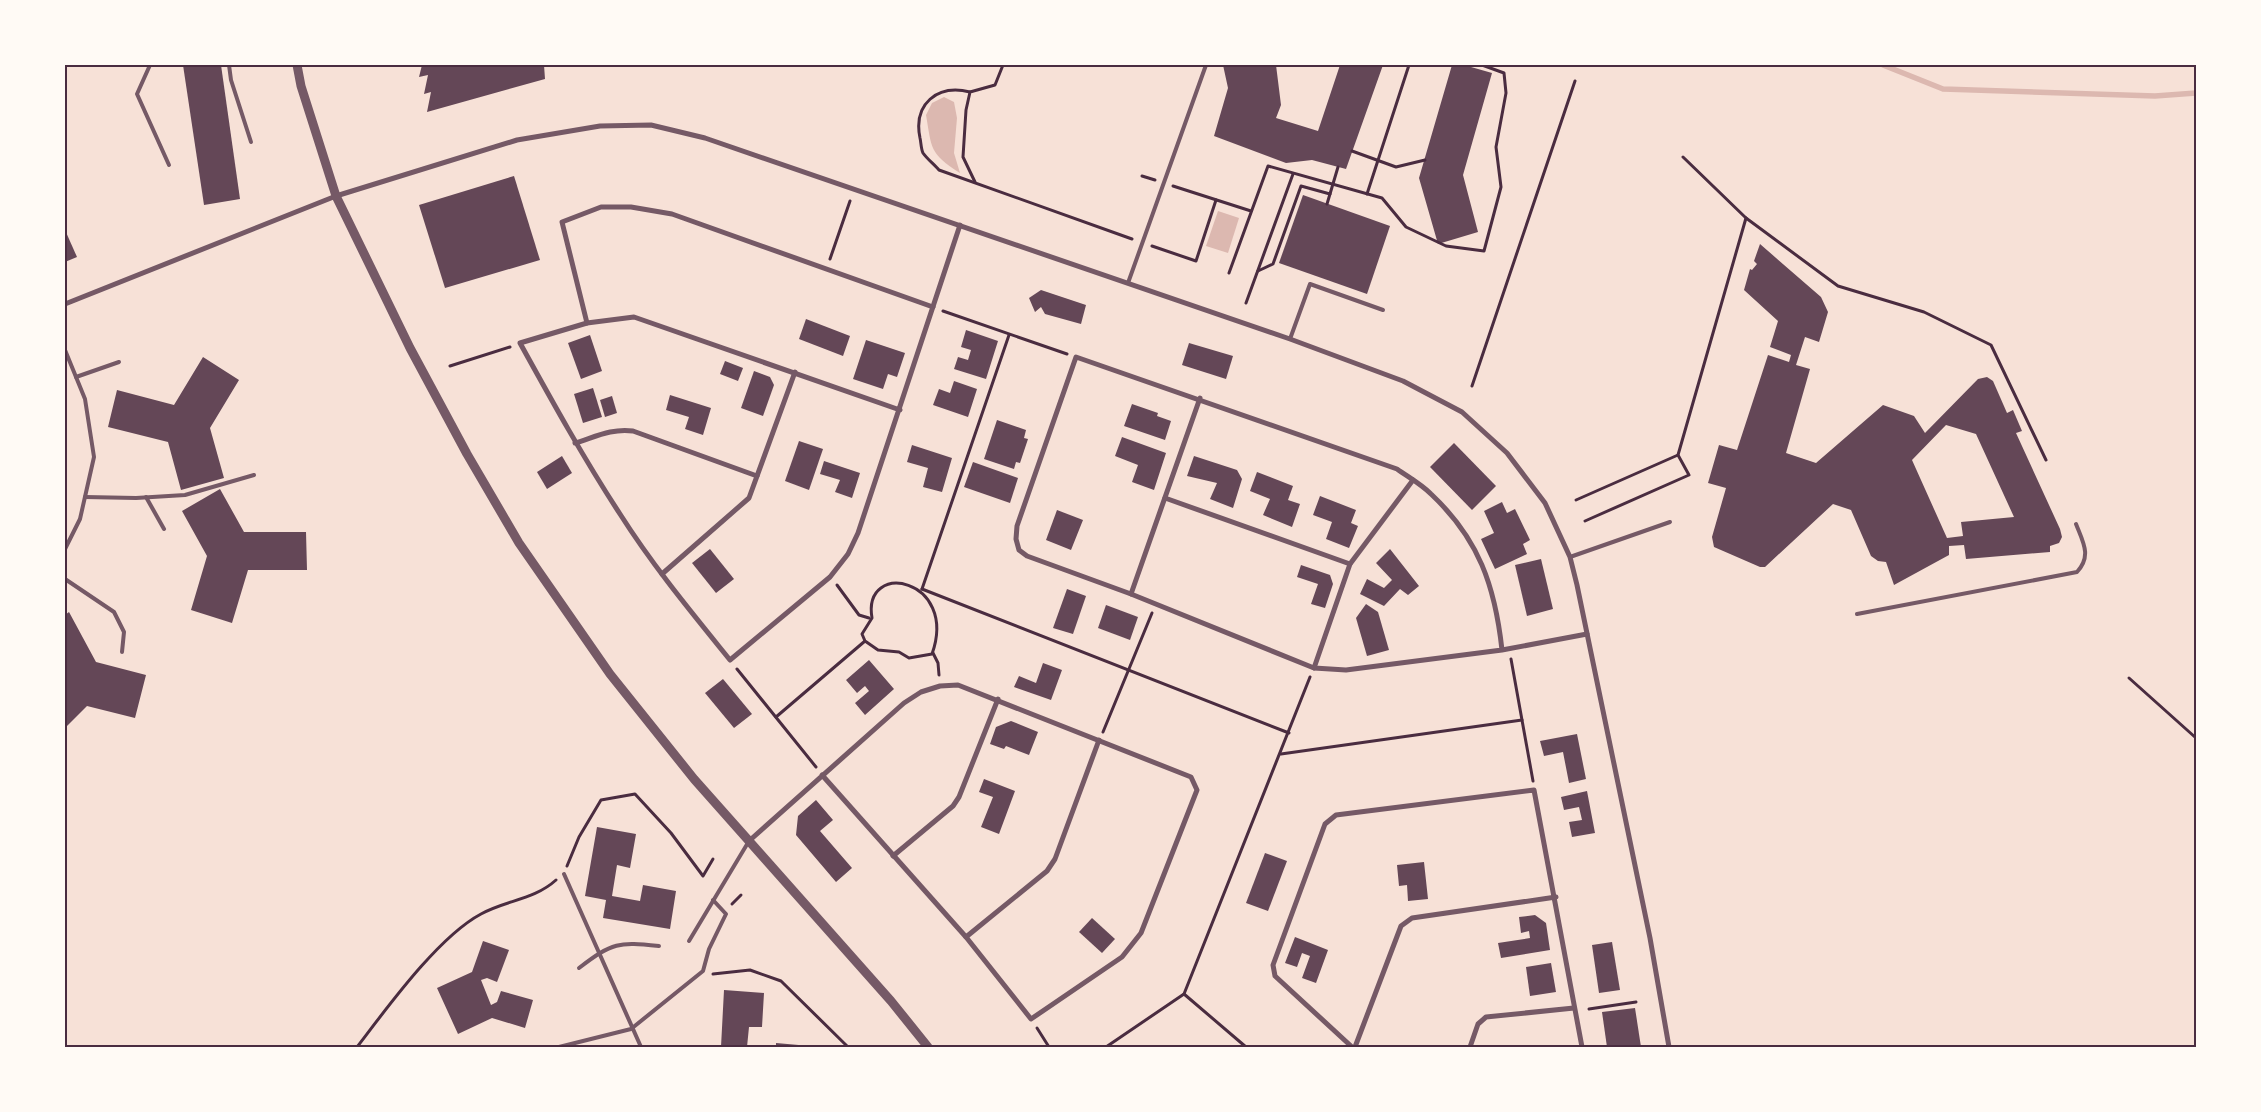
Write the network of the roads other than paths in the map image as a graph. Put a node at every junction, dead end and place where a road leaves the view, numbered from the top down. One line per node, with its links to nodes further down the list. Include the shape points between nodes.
1 (150, 65): 6 (lane, via 137,94)
2 (229, 65): 5 (lane)
3 (297, 65): 7 (street)
4 (1206, 65): 9 (lane)
5 (251, 142)
6 (169, 165)
7 (336, 196): 8 (street, via 517,140 600,126 651,125 705,138); 10 (street); 45 (street, via 410,348 519,543 610,674 694,779)
8 (960, 226): 9 (street); 11 (street)
9 (1128, 283): 14 (street)
10 (65, 304)
11 (933, 307): 13 (street, via 672,214 630,207 601,207 562,222); 20 (street)
12 (1383, 310): 14 (lane, via 1310,284)
13 (587, 323): 17 (street, via 634,316); 21 (street, via 520,343)
14 (1290, 339): 32 (street, via 1403,381 1462,412 1507,452 1526,475 1545,502)
15 (65, 350): 18 (lane)
16 (119, 362): 18 (lane)
17 (795, 372): 20 (street); 23 (street)
18 (76, 377): 25 (lane, via 85,399 94,457)
19 (1200, 398): 24 (street, via 1370,458 1397,469); 27 (street); 36 (street, via 1076,357 1017,526 1016,539 1019,550 1027,556)
20 (900, 410): 34 (street, via 848,554 830,577 730,660)
21 (575, 443): 23 (street, via 620,429 633,431); 34 (street)
22 (254, 475): 26 (lane, via 185,495)
23 (757, 476): 34 (street, via 749,498)
24 (1413, 480): 33 (street); 39 (street, via 1454,517 1476,552 1490,582)
25 (85, 497): 26 (lane); 31 (lane, via 80,519)
26 (146, 497): 30 (lane)
27 (1165, 498): 33 (street); 36 (street)
28 (1670, 522): 32 (lane)
29 (2076, 524): 37 (lane, via 2086,550 2084,564 2077,572)
30 (164, 529)
31 (65, 550)
32 (1570, 557): 38 (street)
33 (1350, 564): 41 (street)
34 (662, 574)
35 (65, 578): 40 (lane, via 114,612 124,632)
36 (1131, 594): 41 (street)
37 (1857, 614)
38 (1587, 634): 39 (street); 63 (street, via 1650,938)
39 (1502, 650): 41 (street, via 1346,670)
40 (122, 652)
41 (1314, 668)
42 (998, 699): 43 (street); 44 (street, via 958,684 921,692); 46 (street, via 956,802)
43 (1099, 740): 50 (street, via 1055,859 1047,871); 50 (street, via 1191,777 1197,790 1141,934 1133,946 1122,957 1031,1019)
44 (822, 775): 45 (street); 46 (street)
45 (749, 841): 49 (lane); 59 (street)
46 (893, 856): 50 (street)
47 (564, 874): 53 (lane)
48 (1556, 897): 55 (street); 60 (street, via 1412,918 1401,926); 60 (street, via 1534,790 1336,816 1325,824 1273,965 1275,976)
49 (713, 900): 51 (lane); 56 (lane, via 726,914 709,949 703,971)
50 (966, 938)
51 (689, 941)
52 (659, 946): 53 (lane, via 622,943)
53 (598, 953): 54 (lane); 56 (lane)
54 (579, 968)
55 (1574, 1008): 61 (street, via 1486,1017 1478,1024); 62 (street)
56 (631, 1028): 57 (lane); 58 (lane)
57 (559, 1047)
58 (641, 1047)
59 (928, 1047)
60 (1354, 1047)
61 (1470, 1047)
62 (1582, 1047)
63 (1669, 1047)

